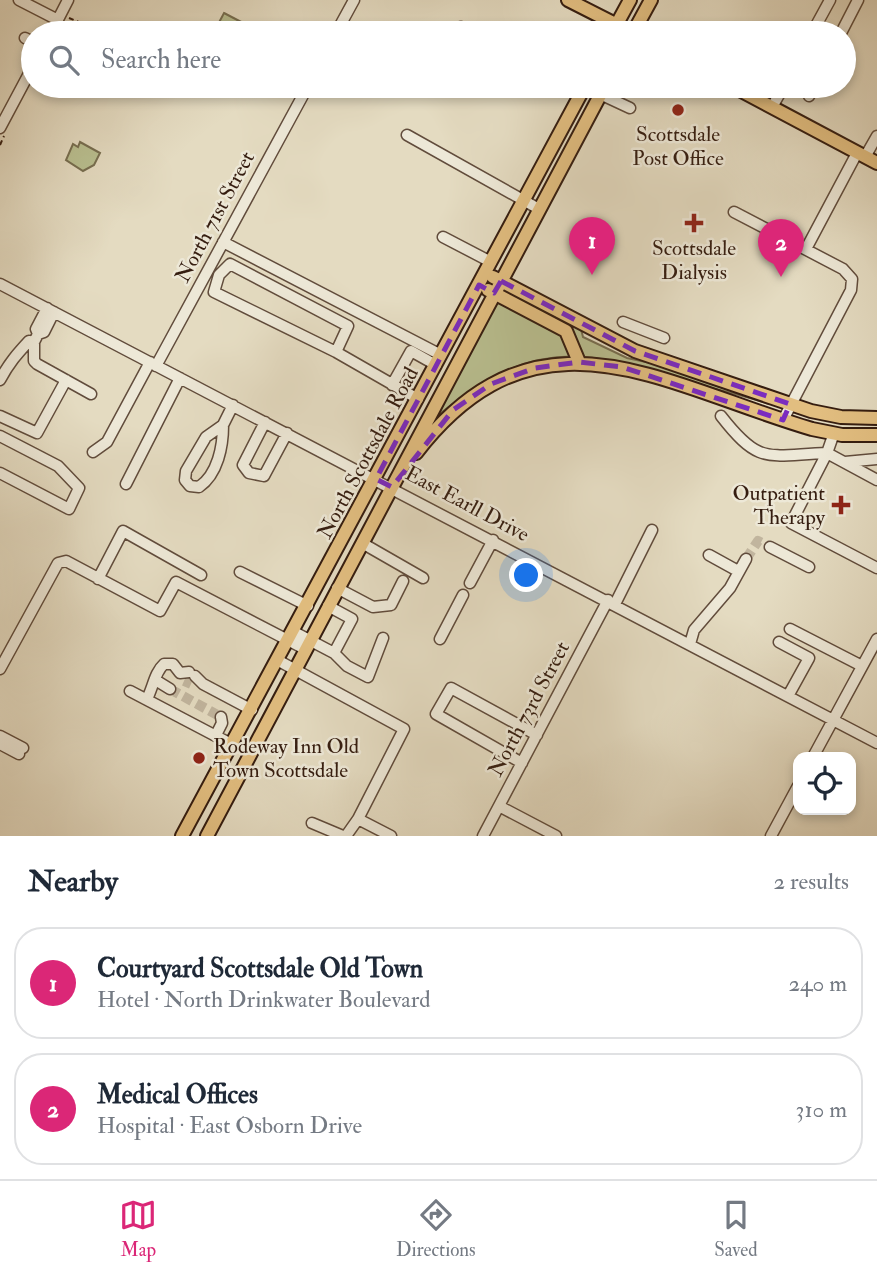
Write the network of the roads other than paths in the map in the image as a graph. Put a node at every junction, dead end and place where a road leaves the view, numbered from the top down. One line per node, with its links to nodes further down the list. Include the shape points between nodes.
1 (19, 0): 9 (street)
2 (68, 0): 9 (street)
3 (354, 0): 10 (street)
4 (568, 0): 11 (main road)
5 (630, 0): 12 (main road)
6 (651, 0): 13 (main road)
7 (830, 0): 14 (street)
8 (858, 0): 15 (street)
9 (63, 19)
10 (343, 21)
11 (602, 21)
12 (619, 21)
13 (640, 21)
14 (819, 21)
15 (847, 21)
16 (21, 89): 25 (street)
17 (301, 98): 33 (street, North 71st Street)
18 (576, 98): 29 (main road, North Scottsdale Road)
19 (599, 98): 30 (main road, North Scottsdale Road)
20 (616, 98): 23 (street)
21 (755, 98): 24 (main road)
22 (777, 98): 24 (street)
23 (630, 107)
24 (772, 107): 28 (main road)
25 (0, 128)
26 (407, 135): 29 (street)
27 (877, 136): 28 (street)
28 (866, 158): 34 (street)
29 (524, 201): 30 (street); 37 (main road, North Scottsdale Road)
30 (539, 209): 38 (main road, North Scottsdale Road)
31 (734, 212): 34 (street)
32 (443, 237): 37 (street)
33 (223, 242): 35 (street, North 71st Street); 53 (street)
34 (806, 249): 62 (street, via 844,269 852,279)
35 (216, 256): 36 (street); 40 (street, North 71st Street)
36 (230, 264): 42 (street, via 219,275); 50 (street, via 348,326)
37 (488, 267): 38 (main road); 41 (main road, North Scottsdale Road)
38 (501, 281): 43 (main road, North Scottsdale Road); 51 (main road)
39 (0, 284): 44 (street, East Earll Drive)
40 (200, 285): 42 (street); 55 (street, North 71st Street)
41 (479, 285): 43 (main road); 53 (main road, North Scottsdale Road)
42 (214, 292): 50 (street)
43 (494, 293): 48 (main road, via 563,330); 78 (main road, North Scottsdale Road)
44 (50, 310): 46 (street, via 36,329); 55 (street, East Earll Drive)
45 (623, 322): 47 (street)
46 (36, 338): 49 (street); 52 (street)
47 (664, 338)
48 (571, 341): 51 (main road, via 584,334); 54 (main road)
49 (23, 350): 52 (street); 57 (street, via 13,356)
50 (337, 352): 59 (street)
51 (642, 354): 62 (main road)
52 (33, 356): 58 (street, via 37,364)
53 (439, 360): 59 (street, via 411,351); 61 (main road, North Scottsdale Road)
54 (579, 362): 67 (main road, via 637,371); 78 (main road, via 520,372 478,392 444,419)
55 (153, 364): 56 (street, East Earll Drive); 74 (street, North 71st Street, via 107,442)
56 (180, 378): 63 (street, East Earll Drive); 82 (street)
57 (0, 380)
58 (66, 380): 60 (street); 64 (street, via 37,433)
59 (391, 386): 61 (street)
60 (91, 394)
61 (418, 399): 80 (main road, North Scottsdale Road)
62 (790, 404): 66 (main road, via 841,417); 67 (street)
63 (233, 405): 68 (street, East Earll Drive); 69 (street)
64 (0, 416)
65 (721, 416): 75 (street, via 744,445 761,455)
66 (877, 418)
67 (783, 420): 71 (main road)
68 (265, 422): 70 (street, East Earll Drive); 70 (street, via 243,465 249,473 264,476)
69 (223, 425): 69 (street, via 223,447 206,482 190,486 186,471 206,437)
70 (287, 433): 80 (street, East Earll Drive)
71 (834, 433): 72 (main road); 75 (street)
72 (877, 435)
73 (0, 436): 79 (street, via 58,466 79,488 69,509)
74 (93, 452)
75 (827, 453): 77 (street); 91 (street, via 791,523)
76 (877, 461): 77 (street); 81 (street)
77 (844, 462): 81 (street)
78 (400, 472): 83 (main road, North Scottsdale Road)
79 (0, 473)
80 (376, 479): 83 (street, East Earll Drive); 102 (main road, North Scottsdale Road)
81 (876, 479)
82 (126, 484)
83 (392, 487): 85 (street, East Earll Drive); 86 (main road, North Scottsdale Road)
84 (652, 530): 101 (street, North 73rd Street)
85 (493, 540): 98 (street); 101 (street, East Earll Drive)
86 (362, 543): 95 (street); 99 (main road, North Scottsdale Road)
87 (770, 547): 90 (street)
88 (709, 555): 92 (street)
89 (746, 559): 92 (street)
90 (810, 567)
91 (877, 568)
92 (738, 571): 110 (street, via 730,588 694,631)
93 (240, 572): 102 (street)
94 (201, 575): 96 (street, via 122,531)
95 (423, 578)
96 (98, 579): 105 (street, via 159,611 176,582); 115 (street, via 66,561 58,563)
97 (403, 581): 99 (street, via 391,605 373,607)
98 (470, 583)
99 (337, 588): 103 (main road, North Scottsdale Road)
100 (463, 595): 107 (street)
101 (612, 602): 110 (street, East Earll Drive); 126 (street, North 73rd Street)
102 (308, 606): 105 (main road, North Scottsdale Road)
103 (328, 606): 111 (main road, North Scottsdale Road); 112 (street, via 352,619)
104 (790, 629): 114 (street)
105 (291, 637): 111 (street); 113 (main road, North Scottsdale Road)
106 (383, 638): 112 (street, via 368,677)
107 (440, 639)
108 (877, 639): 114 (street)
109 (779, 642): 120 (street, via 809,658)
110 (690, 644): 120 (street, East Earll Drive)
111 (307, 645): 112 (street); 116 (main road, North Scottsdale Road)
112 (334, 653)
113 (279, 661): 116 (street); 122 (main road, North Scottsdale Road)
114 (862, 666): 124 (street)
115 (0, 669)
116 (294, 669): 135 (street, via 404,729); 139 (main road, North Scottsdale Road)
117 (157, 681): 118 (street); 121 (street); 122 (street, via 158,671 167,662)
118 (170, 689)
119 (130, 691): 121 (street)
120 (788, 696): 124 (street, East Earll Drive)
121 (146, 699): 125 (street)
122 (252, 710): 130 (main road, North Scottsdale Road)
123 (221, 717): 125 (street)
124 (834, 719): 128 (street, East Earll Drive); 131 (street)
125 (216, 734): 130 (street)
126 (537, 735): 132 (street, North 73rd Street); 132 (street, via 451,688 436,714)
127 (0, 736): 129 (street, via 21,751)
128 (877, 743)
129 (0, 744)
130 (233, 745): 138 (main road, North Scottsdale Road)
131 (816, 752)
132 (522, 763): 134 (street, North 73rd Street)
133 (793, 795): 143 (street)
134 (499, 806): 137 (street, North 73rd Street); 142 (street)
135 (358, 819): 140 (street); 141 (street)
136 (312, 823): 140 (street)
137 (485, 835)
138 (182, 836)
139 (207, 836)
140 (344, 836)
141 (391, 836)
142 (556, 836)
143 (771, 836)

